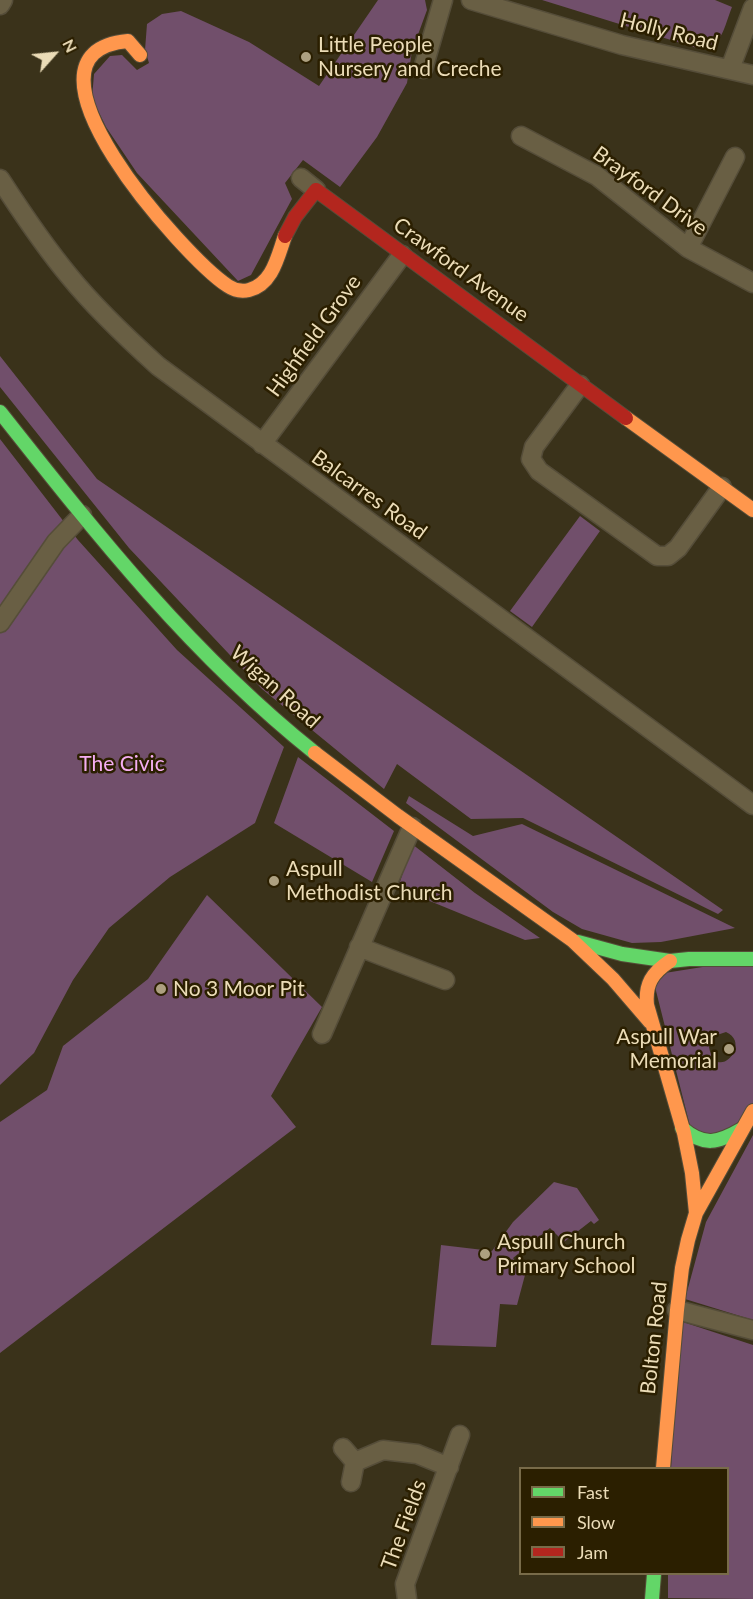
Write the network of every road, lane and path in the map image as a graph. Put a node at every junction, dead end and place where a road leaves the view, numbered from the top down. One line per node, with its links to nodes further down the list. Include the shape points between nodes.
1 (3, 0): 4 (street)
2 (443, 0): 7 (street)
3 (471, 0): 8 (street, Holly Road, via 622,45)
4 (0, 5)
5 (753, 8): 8 (street)
6 (140, 55): 14 (main road, via 133,36 98,48 82,76 87,110 120,169 147,204 218,277 236,290 250,290 262,284 289,228)
7 (423, 69)
8 (730, 69): 9 (street, Holly Road)
9 (753, 75)
10 (521, 136): 15 (street, Brayford Drive, via 597,176)
11 (735, 156): 15 (street)
12 (301, 178): 14 (street, Crawford Avenue)
13 (0, 179): 20 (street, Balcarres Road, via 71,278 126,336 158,366)
14 (316, 190): 16 (main road, Crawford Avenue)
15 (688, 248): 17 (street, Brayford Drive)
16 (402, 255): 18 (main road, Crawford Avenue); 20 (street, Highfield Grove)
17 (753, 283)
18 (580, 385): 21 (main road, Crawford Avenue); 21 (street, via 534,447 531,459 539,471 657,556 668,556 678,548)
19 (0, 412): 23 (main road, Wigan Road)
20 (262, 444): 25 (street, Balcarres Road)
21 (722, 487): 22 (main road, Crawford Avenue)
22 (753, 510)
23 (82, 515): 24 (street, via 57,542); 26 (main road, Wigan Road, via 228,677 267,713)
24 (0, 623)
25 (753, 805)
26 (412, 827): 27 (main road, Wigan Road); 28 (street)
27 (572, 940): 30 (main road, Wigan Road, via 622,954); 32 (main road, Wigan Road, via 623,988)
28 (359, 947): 31 (street); 33 (street)
29 (753, 958): 30 (main road, Wigan Road)
30 (670, 961): 32 (main road, via 647,984)
31 (445, 980)
32 (650, 1022): 35 (main road, Bolton Road)
33 (322, 1034)
34 (753, 1111): 36 (main road, Bolton Road)
35 (682, 1128): 36 (main road, via 703,1142 728,1137); 37 (main road, Bolton Road, via 695,1184)
36 (742, 1128): 37 (main road, Bolton Road)
37 (696, 1213): 38 (main road, Bolton Road, via 682,1268)
38 (677, 1310): 39 (street); 42 (main road, Bolton Road)
39 (753, 1330)
40 (460, 1435): 41 (street, The Fields)
41 (449, 1467): 43 (street, The Fields, via 417,1454 383,1450 349,1455); 45 (street, The Fields, via 405,1584)
42 (663, 1467)
43 (351, 1482)
44 (654, 1575): 46 (main road)
45 (407, 1599)
46 (652, 1599)

